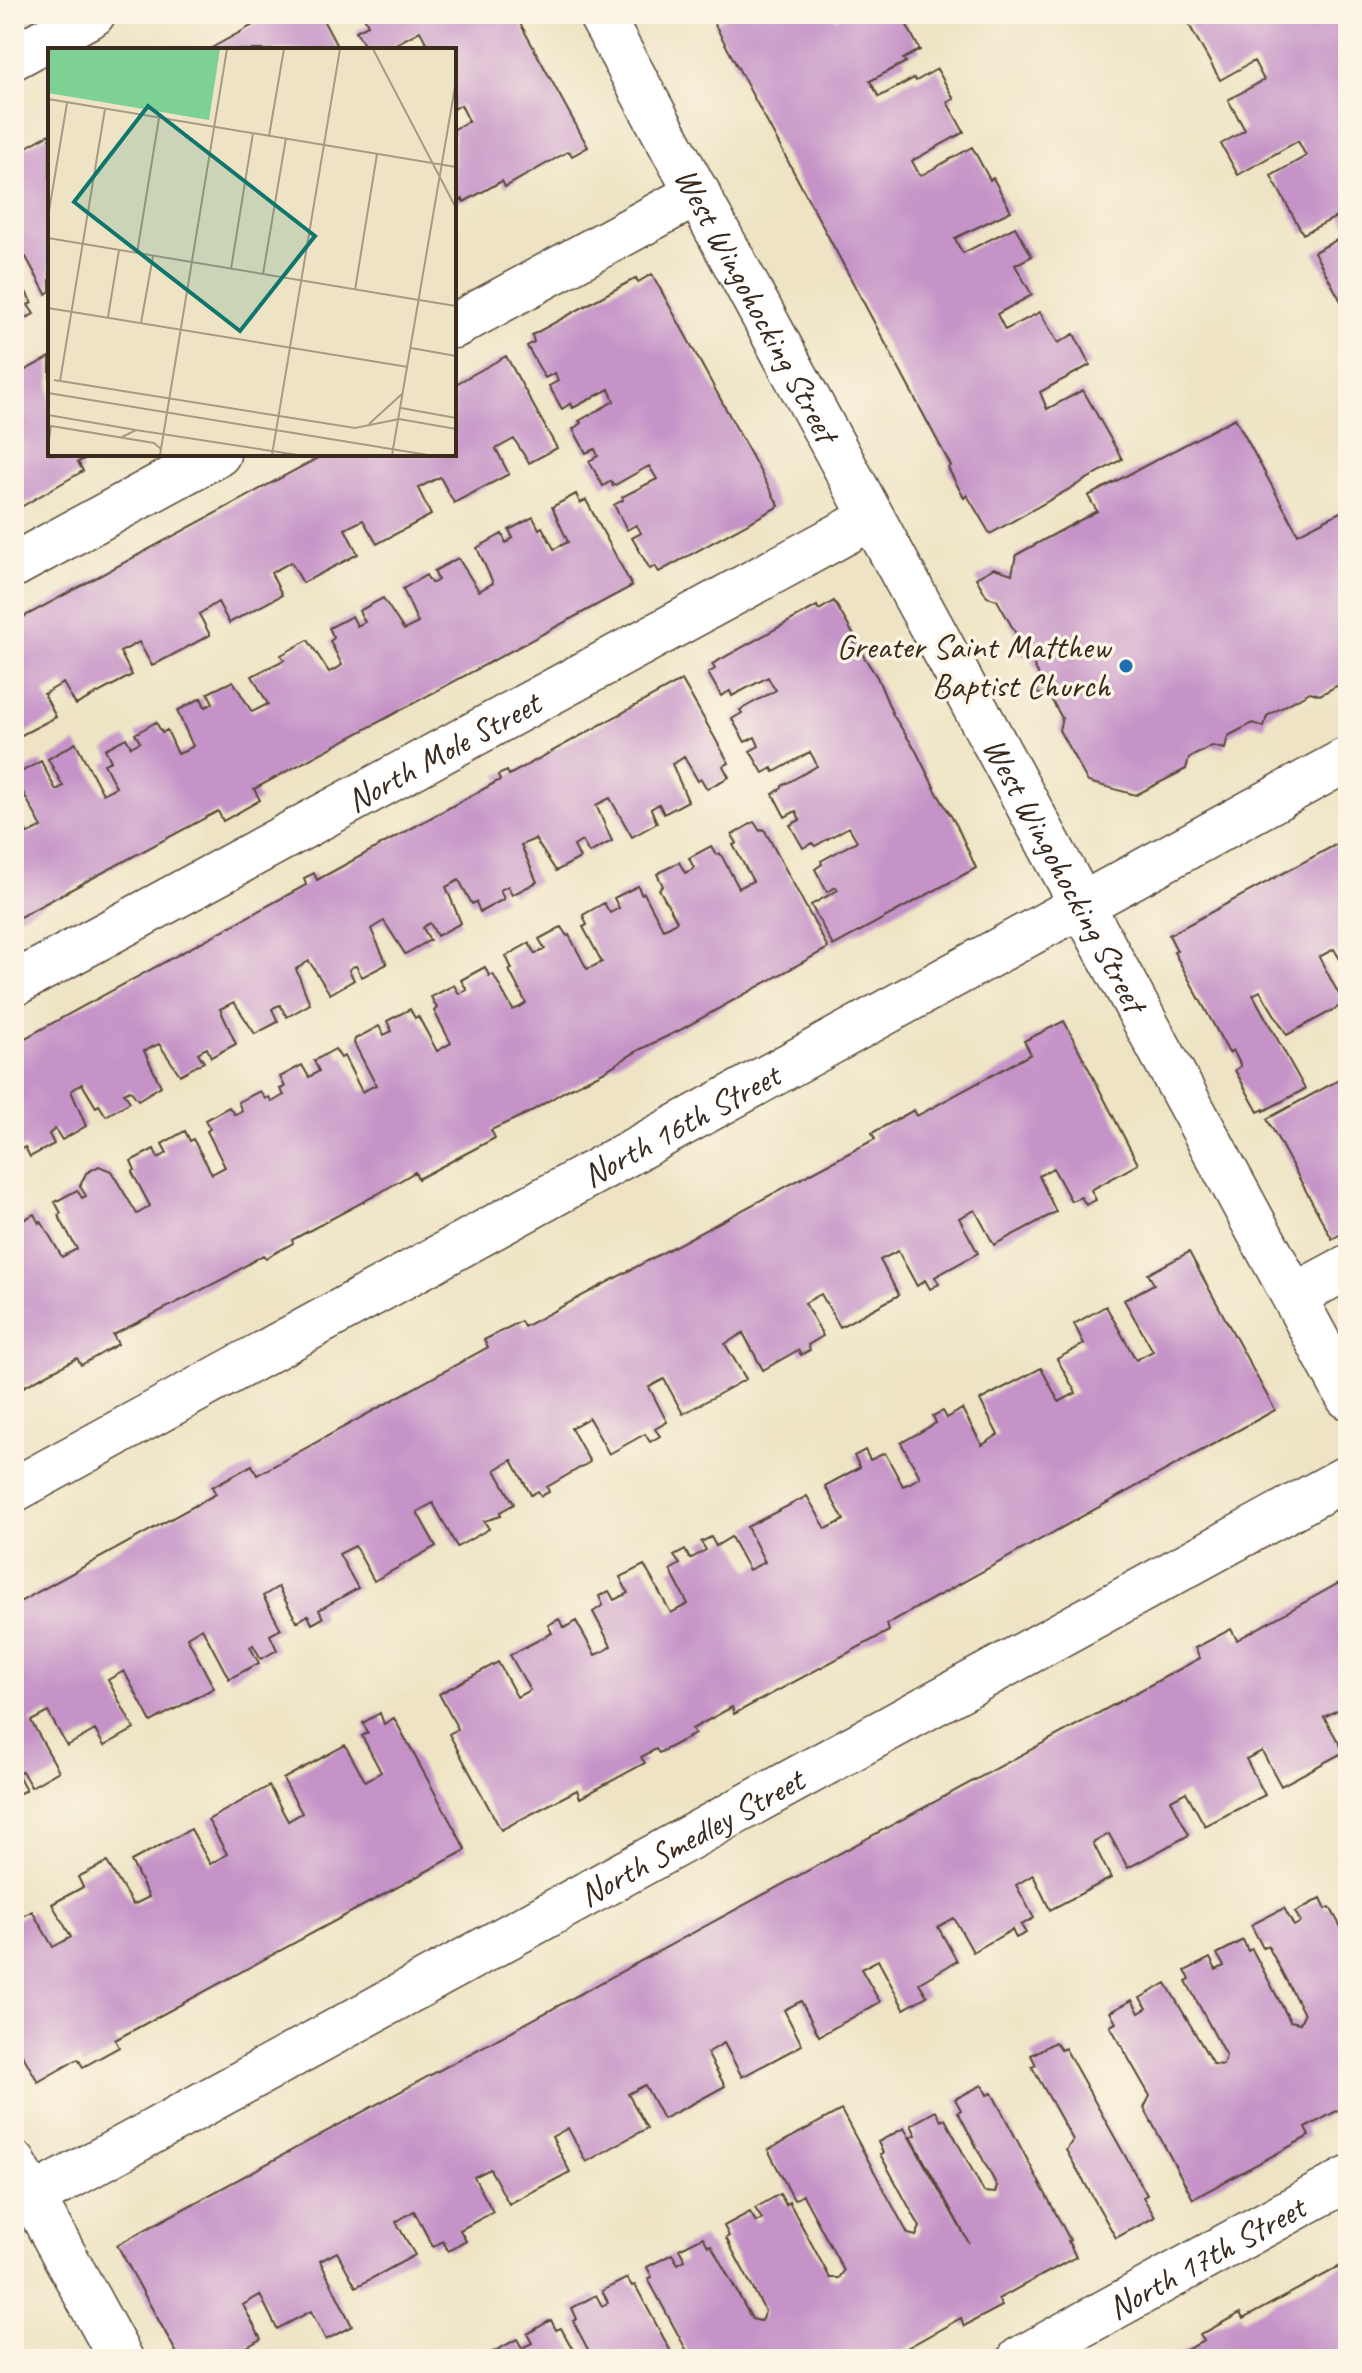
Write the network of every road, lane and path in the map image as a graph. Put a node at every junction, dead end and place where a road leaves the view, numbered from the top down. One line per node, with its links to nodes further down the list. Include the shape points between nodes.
1 (93, 14): 3 (street)
2 (600, 14): 4 (street, West Wingohocking Street)
3 (14, 57)
4 (698, 193): 5 (street); 7 (street, West Wingohocking Street)
5 (456, 325)
6 (214, 456): 8 (street)
7 (872, 518): 10 (street, West Wingohocking Street); 11 (street, North Mole Street)
8 (14, 565)
9 (1348, 759): 10 (street, North 16th Street)
10 (1081, 905): 13 (street, West Wingohocking Street); 16 (street, North 16th Street)
11 (14, 984)
12 (1348, 1267): 13 (street)
13 (1294, 1296): 14 (street, West Wingohocking Street)
14 (1348, 1397)
15 (1348, 1477): 18 (street, North Smedley Street)
16 (14, 1490)
17 (1348, 2179): 20 (street, North 17th Street)
18 (24, 2180): 19 (street)
19 (121, 2359)
20 (1020, 2359)

